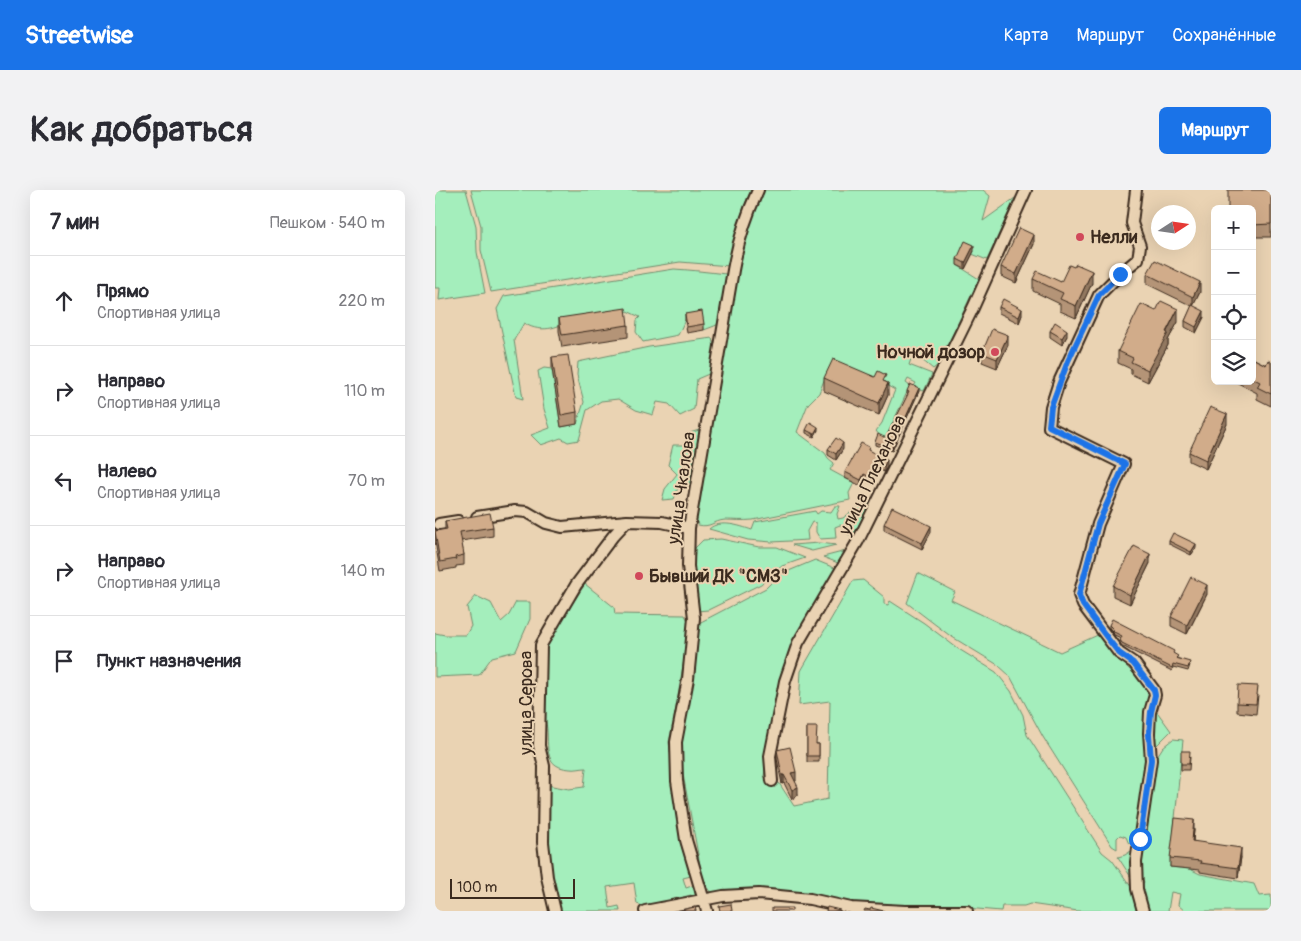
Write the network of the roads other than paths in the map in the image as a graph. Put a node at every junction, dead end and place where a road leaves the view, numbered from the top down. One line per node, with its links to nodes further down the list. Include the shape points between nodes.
1 (758, 190): 6 (street, улица Чкалова, via 747,212 735,260)
2 (1026, 190): 7 (street, улица Плеханова, via 973,308 858,541 798,643 785,681 770,756)
3 (1136, 190): 15 (street, via 1132,223 1141,246 1137,259 1099,295 1059,382 1049,426 1125,464 1098,524 1079,595 1119,653 1133,663 1154,690 1149,734 1151,760 1137,862 1137,889)
4 (627, 521): 5 (street, via 562,527 546,523 527,512 515,511); 6 (street, via 662,522); 10 (street, улица Серова, via 577,584 541,645 539,746 544,766 543,842)
5 (439, 524)
6 (689, 528): 8 (street, улица Чкалова, via 688,566 694,618 688,679 676,742 677,781 687,840)
7 (772, 781)
8 (705, 900): 9 (street, via 759,894 810,899); 11 (street); 12 (street, улица Чкалова)
9 (851, 909): 13 (street)
10 (555, 911)
11 (645, 911)
12 (707, 911)
13 (905, 911): 14 (street)
14 (967, 911)
15 (1143, 911)

